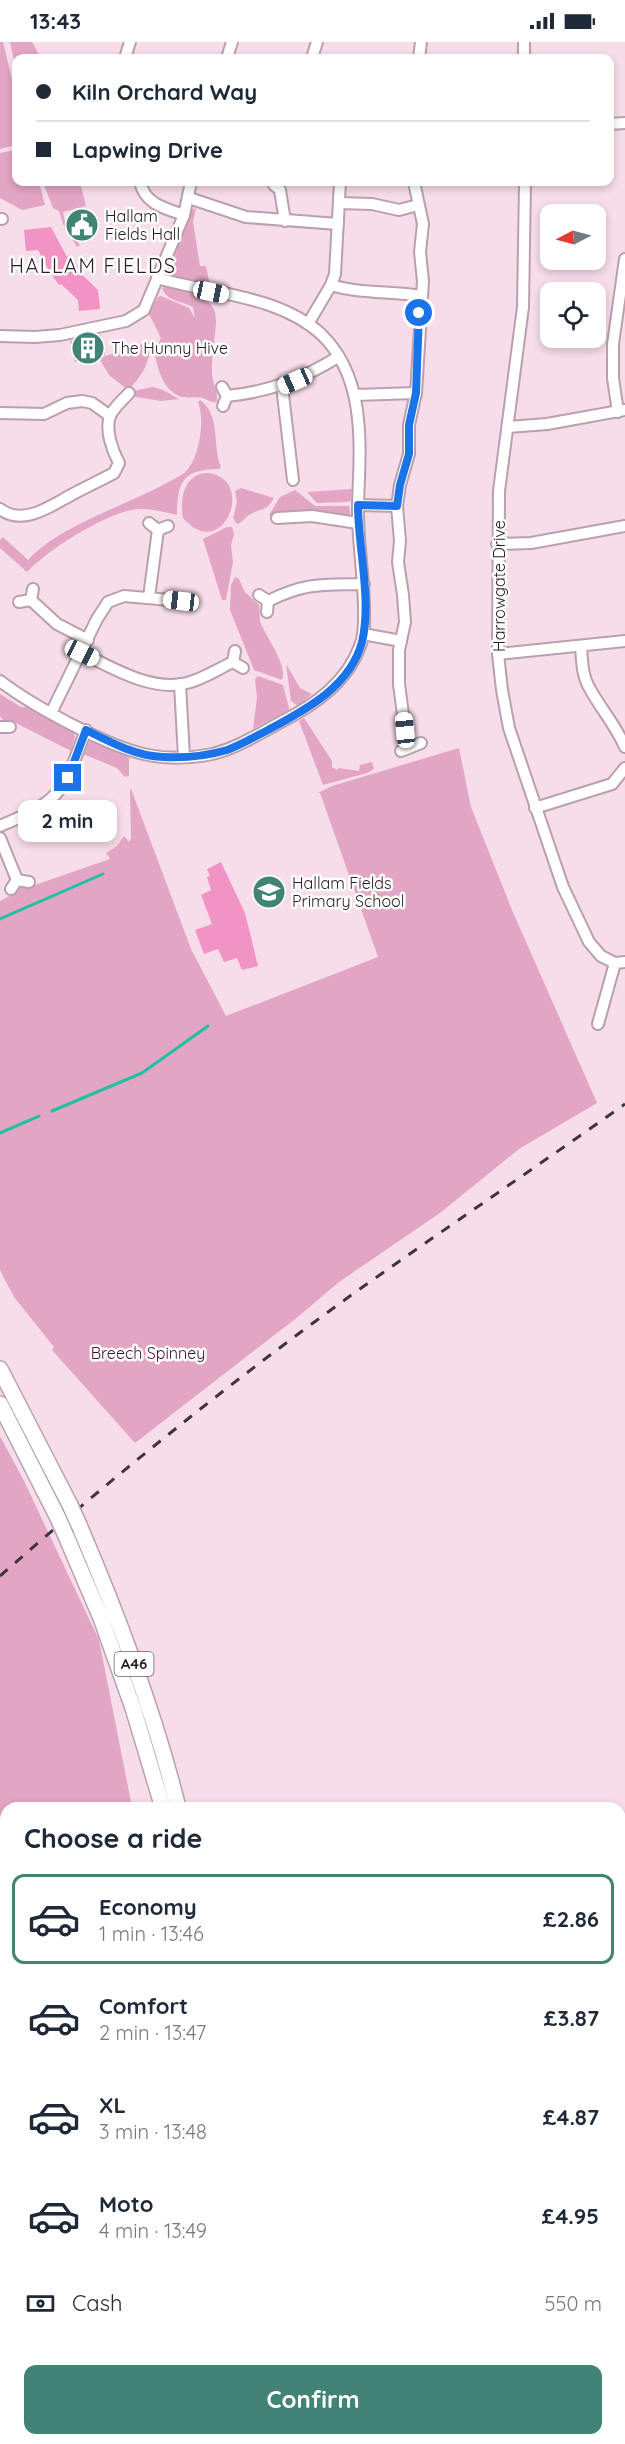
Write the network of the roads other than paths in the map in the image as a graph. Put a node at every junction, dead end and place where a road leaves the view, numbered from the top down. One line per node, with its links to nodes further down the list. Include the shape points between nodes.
1 (142, 186): 10 (street, via 147,198)
2 (190, 186): 7 (street)
3 (275, 186): 11 (street, via 280,190)
4 (340, 186): 8 (street)
5 (415, 186): 9 (street)
6 (525, 186): 28 (street, Harrowgate Drive, via 523,307)
7 (189, 198): 10 (street); 11 (street, via 238,215)
8 (339, 203): 9 (street, via 399,210); 12 (street)
9 (418, 205): 16 (street, via 423,228)
10 (184, 215): 14 (street)
11 (285, 221): 12 (street)
12 (338, 224): 15 (street, via 336,270)
13 (625, 259): 25 (street, via 613,344 613,378)
14 (157, 278): 17 (street, via 273,305); 18 (street, via 144,310 126,321 54,336)
15 (331, 285): 16 (street); 17 (street)
16 (421, 296): 22 (street)
17 (308, 324): 19 (street)
18 (0, 336)
19 (338, 357): 20 (street); 24 (street)
20 (282, 386): 23 (street); 29 (street)
21 (129, 393): 27 (street)
22 (416, 393): 24 (street); 31 (street, via 409,425 409,454)
23 (224, 396)
24 (356, 396): 30 (street, via 360,436)
25 (622, 411): 28 (street)
26 (0, 413): 27 (street, via 44,414 82,401)
27 (110, 416): 32 (street, via 112,449 118,463 114,473 42,512 16,516)
28 (508, 427): 37 (street, Harrowgate Drive)
29 (293, 483)
30 (358, 505): 31 (street); 34 (street)
31 (397, 506): 45 (street, via 405,622)
32 (0, 509)
33 (277, 518): 34 (street, via 312,516)
34 (358, 523): 38 (street)
35 (625, 526): 37 (street, via 541,542)
36 (158, 527): 40 (street)
37 (497, 544): 49 (street, Harrowgate Drive)
38 (364, 585): 42 (street, via 308,585); 43 (street)
39 (28, 597): 44 (street, via 57,624)
40 (149, 597): 41 (street); 44 (street, via 124,596 108,602)
41 (181, 601)
42 (265, 602)
43 (363, 634): 45 (street); 57 (street, via 356,655 319,700 227,750)
44 (88, 640): 48 (street)
45 (401, 641): 55 (street, via 400,688)
46 (625, 641): 47 (street)
47 (581, 646): 49 (street); 56 (street, via 589,688)
48 (82, 653): 52 (street, via 149,682); 53 (street)
49 (498, 654): 59 (street, Harrowgate Drive, via 509,728)
50 (243, 668): 52 (street, via 234,656 196,680)
51 (0, 681): 53 (street)
52 (180, 684): 57 (street)
53 (51, 713): 54 (street)
54 (86, 730): 57 (street, via 147,755); 60 (street, via 68,778 57,794 44,806)
55 (411, 747)
56 (625, 747)
57 (184, 757)
58 (625, 768): 59 (street, via 612,784)
59 (535, 808): 63 (street, Harrowgate Drive, via 563,887 589,942 601,956)
60 (0, 826)
61 (0, 838): 62 (street, via 14,885)
62 (29, 882)
63 (620, 963): 64 (street)
64 (597, 1026)
65 (0, 1369): 68 (highway, A46, bridge, via 79,1525 107,1590 147,1701)
66 (0, 1404): 67 (highway, A46, bridge, via 89,1588 129,1696)
67 (161, 1802)
68 (176, 1802)

